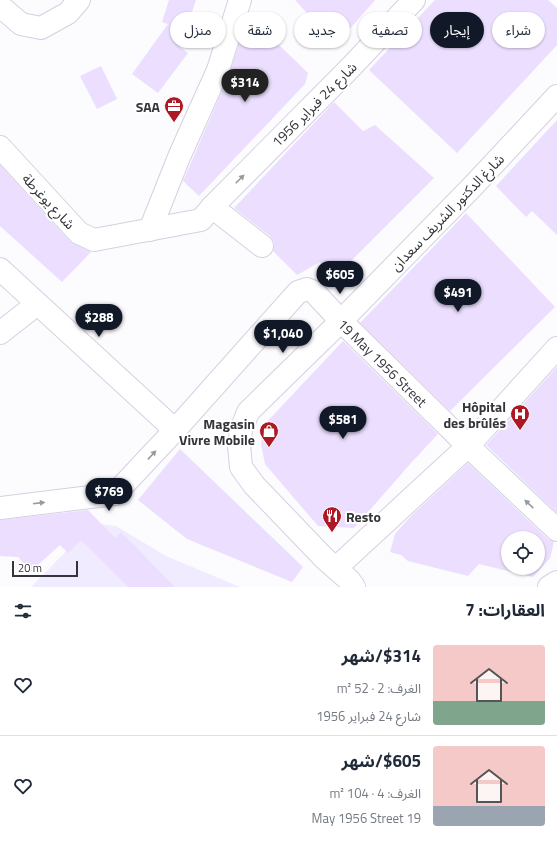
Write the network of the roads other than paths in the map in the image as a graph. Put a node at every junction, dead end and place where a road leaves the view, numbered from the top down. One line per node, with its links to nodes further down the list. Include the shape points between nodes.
1 (79, 0): 4 (street, via 68,13 41,28 21,24)
2 (240, 0): 8 (street, via 218,70)
3 (414, 0): 7 (street, شارع 24 فبراير 1956, one-way to 3)
4 (0, 6)
5 (557, 96): 12 (street, شارغ الدكتور الشريف سعدان)
6 (0, 147): 8 (street, شارع يوغرطة, via 78,232 94,240)
7 (206, 214): 8 (street, شارع يوغرطة); 9 (street)
8 (150, 230)
9 (262, 246)
10 (0, 269): 11 (street)
11 (37, 304): 13 (street); 15 (street)
12 (341, 321): 15 (street, 19 May 1956 Street, via 314,292 307,288 298,292); 16 (street, 19 May 1956 Street); 19 (street, شارغ الدكتور الشريف سعدان, via 248,412 241,430 239,445 241,467 254,485 324,558)
13 (0, 333)
14 (557, 348): 16 (street)
15 (176, 430): 17 (street, one-way to 15, via 115,494)
16 (468, 446): 18 (street, 19 May 1956 Street, one-way to 16); 19 (street)
17 (0, 508)
18 (557, 530)
19 (350, 580)
20 (557, 582): 21 (street); 22 (street)
21 (549, 587)
22 (552, 587)

